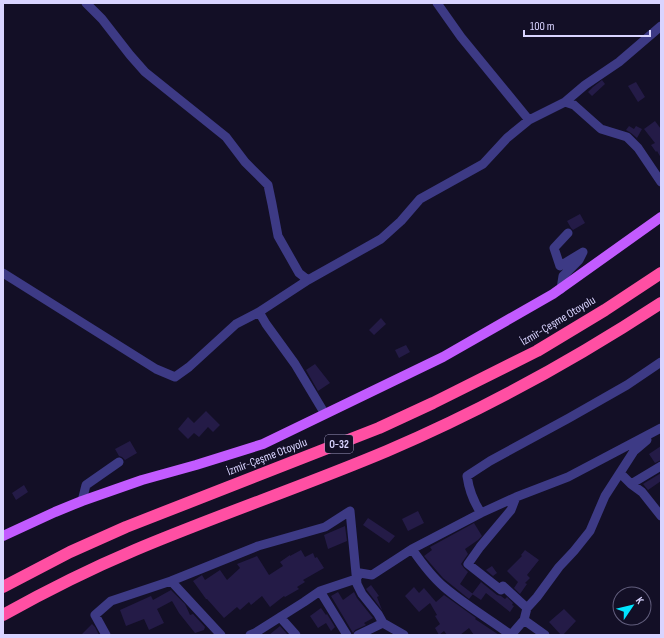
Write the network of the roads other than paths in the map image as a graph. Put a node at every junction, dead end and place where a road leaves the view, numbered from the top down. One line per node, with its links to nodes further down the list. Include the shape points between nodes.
1 (86, 3): 10 (street, via 146,72 226,137 244,162 268,185 278,236)
2 (437, 3): 5 (street, via 461,37)
3 (661, 26): 4 (street, via 619,62)
4 (565, 102): 5 (street); 6 (street, via 574,105 601,129 627,138 638,148)
5 (529, 120): 12 (street, via 507,138 483,164 420,199 381,239)
6 (661, 182)
7 (661, 217): 14 (main road)
8 (568, 233): 14 (street, via 554,248 560,266 583,252 579,260 563,276)
9 (3, 273): 16 (street, via 156,369 175,377 236,324)
10 (299, 273): 12 (street); 13 (street)
11 (661, 273): 32 (highway, İzmir-Çeşme Otoyolu / O-32, via 537,351 453,394 379,428 126,527 70,552)
12 (308, 280): 13 (street)
13 (294, 288): 16 (street)
14 (561, 289): 18 (main road, via 443,357)
15 (661, 303): 35 (highway, O-32, via 545,374 446,425 387,451 135,550 79,575)
16 (259, 312): 18 (street)
17 (661, 362): 26 (street, via 627,386 467,476 473,500)
18 (325, 414): 25 (main road, via 263,444 142,480)
19 (661, 429): 22 (street, via 634,451); 24 (street, via 568,477)
20 (119, 462): 25 (street, via 86,485)
21 (661, 466): 23 (street)
22 (620, 473): 23 (street); 34 (street, via 590,531)
23 (631, 484): 27 (street, via 642,492)
24 (516, 497): 26 (street); 34 (street, via 512,510 468,564 500,590 503,586)
25 (82, 501): 28 (main road)
26 (481, 513): 29 (street)
27 (661, 516)
28 (3, 536)
29 (412, 549): 30 (street, via 372,575 360,573); 46 (street, via 426,569 443,586)
30 (356, 579): 31 (street, via 350,511 325,527 258,546); 33 (street); 38 (street, via 362,594)
31 (171, 581): 39 (street, via 111,601 95,615); 40 (street)
32 (3, 587)
33 (320, 591): 36 (street); 43 (street)
34 (527, 608): 37 (street)
35 (3, 615)
36 (280, 616): 41 (street); 42 (street)
37 (524, 620): 46 (street); 47 (street)
38 (383, 623): 44 (street); 45 (street)
39 (106, 635)
40 (221, 635)
41 (250, 635)
42 (296, 635)
43 (347, 635)
44 (358, 635)
45 (404, 635)
46 (511, 635)
47 (545, 635)

